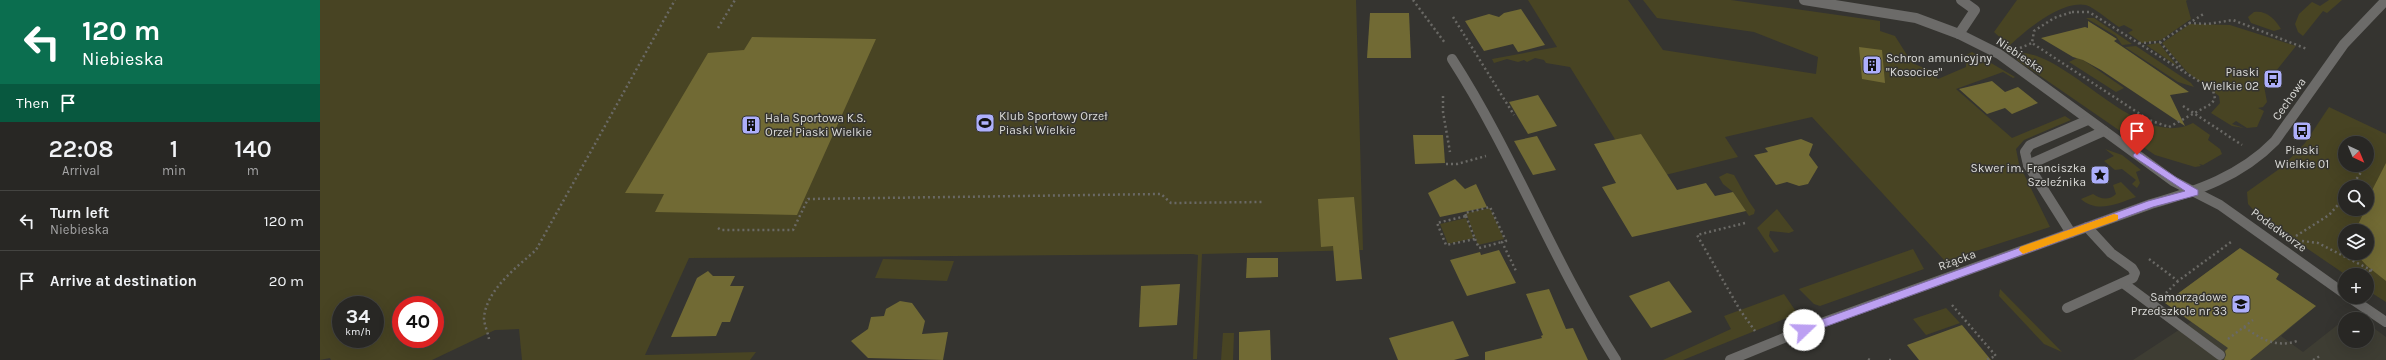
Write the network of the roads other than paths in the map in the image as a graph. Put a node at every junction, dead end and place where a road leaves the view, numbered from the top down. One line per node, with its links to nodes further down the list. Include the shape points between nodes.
1 (1804, 0): 4 (street, Niebieska, via 1916,18)
2 (1961, 0): 4 (street, via 1975,10)
3 (2386, 0): 9 (street, Cechowa, via 2346,39 2292,119 2262,153 2231,174)
4 (1959, 34): 6 (street, Niebieska, via 1999,54)
5 (1452, 59): 18 (street, via 1479,101 1586,313)
6 (2088, 120): 7 (street, Niebieska); 8 (street, via 2030,145 2025,152)
7 (2104, 131): 8 (street); 9 (street, Niebieska, via 2173,181)
8 (2028, 165): 11 (street)
9 (2195, 192): 10 (street, Rżącka, via 2151,204); 13 (street, Podedworze, via 2220,205)
10 (2087, 227): 11 (street, Rżącka); 12 (street, via 2111,253 2132,268 2134,278)
11 (2071, 233): 19 (street, Rżącka, via 1816,325)
12 (2123, 283): 15 (street); 17 (street)
13 (2338, 289)
14 (2359, 304): 16 (street)
15 (2067, 308)
16 (2386, 322)
17 (2220, 355)
18 (1616, 360)
19 (1730, 360)

